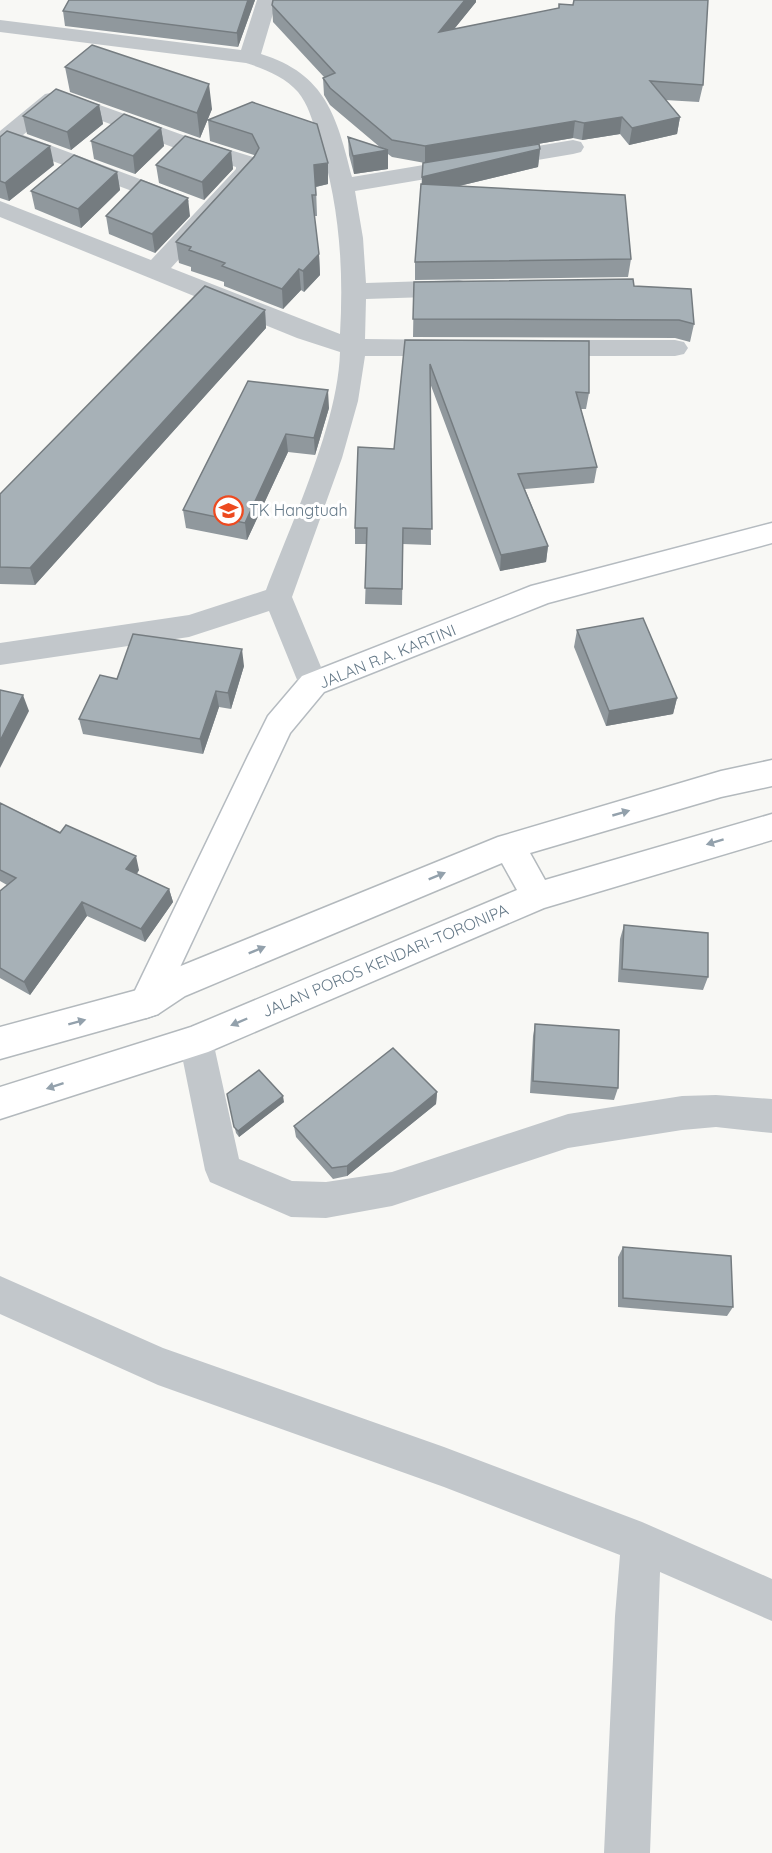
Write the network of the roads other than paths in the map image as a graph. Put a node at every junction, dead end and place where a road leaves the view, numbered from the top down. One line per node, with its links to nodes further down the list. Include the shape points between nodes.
1 (267, 0): 3 (street)
2 (0, 26): 3 (street)
3 (249, 57): 8 (street, via 285,70 309,92 325,123)
4 (4, 139): 6 (street); 6 (street, via 53,99 61,98)
5 (573, 147): 8 (street)
6 (91, 149): 7 (street); 7 (street)
7 (154, 173): 10 (street); 10 (street, via 248,165 246,172)
8 (343, 186): 13 (street, via 353,237)
9 (14, 207): 11 (street, via 92,234)
10 (208, 212): 11 (street)
11 (155, 271): 14 (street)
12 (486, 288): 13 (street)
13 (356, 291): 14 (street)
14 (352, 347): 15 (street); 19 (street, via 352,369 330,455)
15 (477, 348)
16 (524, 348): 17 (street)
17 (675, 348)
18 (772, 533): 21 (main road, JALAN R.A. KARTINI, via 541,594)
19 (278, 597): 20 (street, via 189,626); 21 (street)
20 (0, 654)
21 (313, 684): 26 (main road, JALAN R.A. KARTINI, via 279,724)
22 (772, 773): 24 (main road, one-way to 22, via 721,784)
23 (772, 827): 25 (main road, JALAN POROS KENDARI-TORONIPA, one-way to 25)
24 (509, 846): 25 (main road); 26 (main road, one-way to 24, via 173,985)
25 (537, 896): 28 (main road, JALAN POROS KENDARI-TORONIPA, one-way to 28)
26 (146, 1003): 27 (main road, one-way to 26); 28 (main road)
27 (0, 1043)
28 (182, 1045): 29 (main road, JALAN POROS KENDARI-TORONIPA, one-way to 29); 30 (street, via 223,1170 291,1199 326,1200 392,1189 568,1131 682,1113 716,1111)
29 (0, 1103)
30 (772, 1116)
31 (0, 1295): 32 (street, via 158,1366 444,1467)
32 (642, 1543): 33 (street); 34 (street)
33 (772, 1600)
34 (627, 1853)

